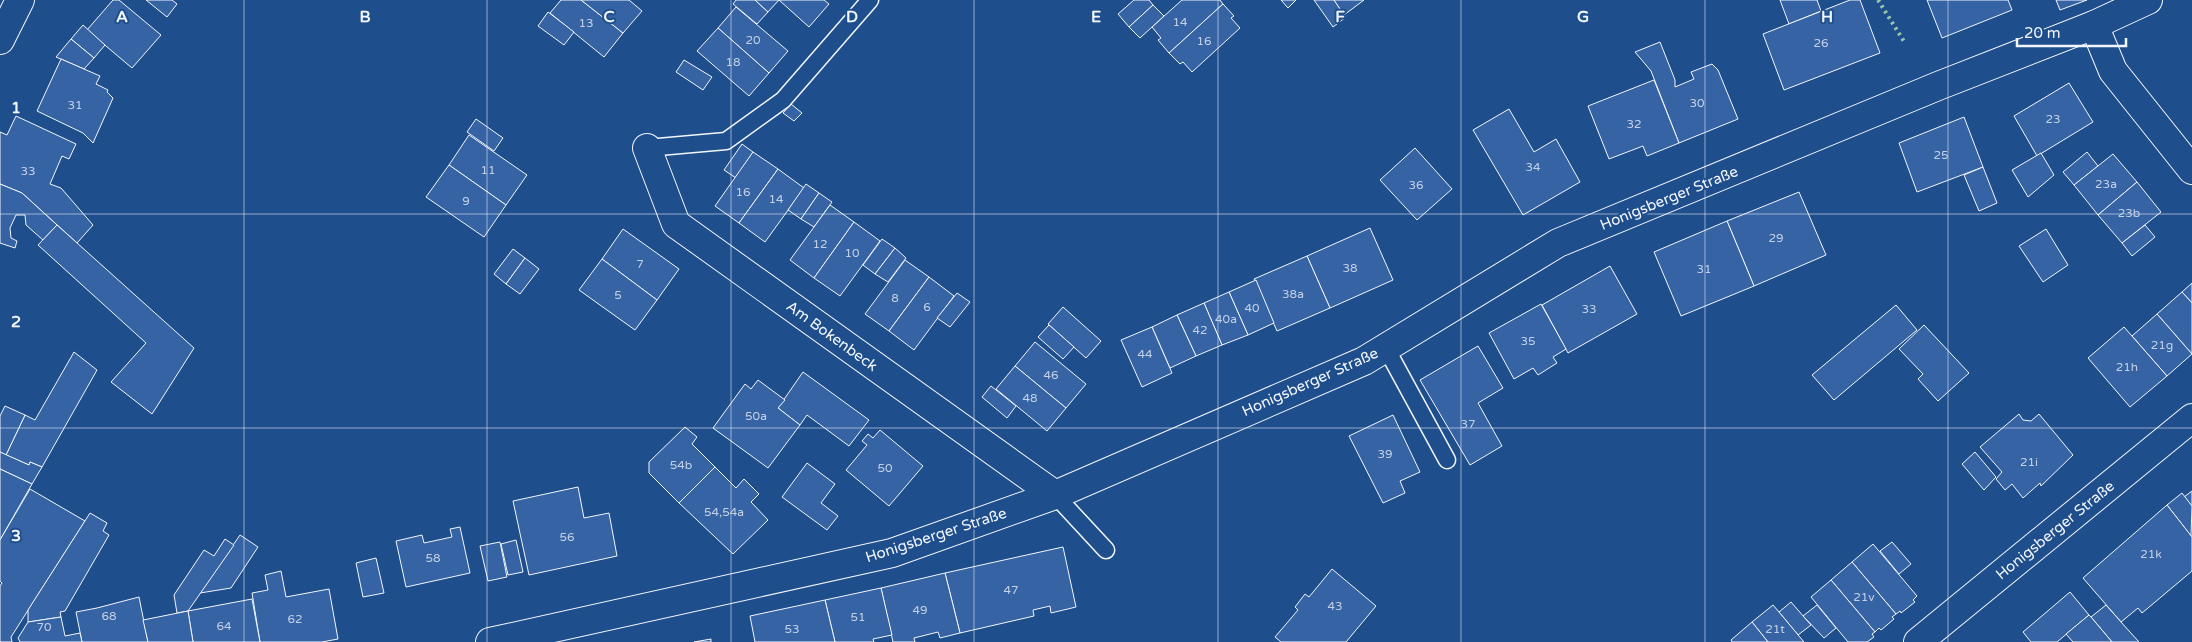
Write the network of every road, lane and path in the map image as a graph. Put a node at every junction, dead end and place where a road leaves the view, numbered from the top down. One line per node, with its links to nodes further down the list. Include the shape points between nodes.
1 (20, 0): 5 (street)
2 (870, 0): 6 (lane, via 783,100 726,141)
3 (2148, 0): 4 (street, Honigsberger Straße)
4 (2094, 25): 7 (street, via 2113,71); 8 (street, Honigsberger Straße, via 1558,243)
5 (0, 40)
6 (647, 148): 11 (street, Am Bokenbeck, via 676,224)
7 (2192, 170)
8 (1386, 348): 10 (lane); 11 (street, Honigsberger Straße, via 1364,361)
9 (2192, 418): 14 (street, Honigsberger Straße)
10 (1447, 460)
11 (1055, 495): 12 (lane); 13 (street, Honigsberger Straße, via 892,552)
12 (1106, 550)
13 (490, 642)
14 (1918, 642)

